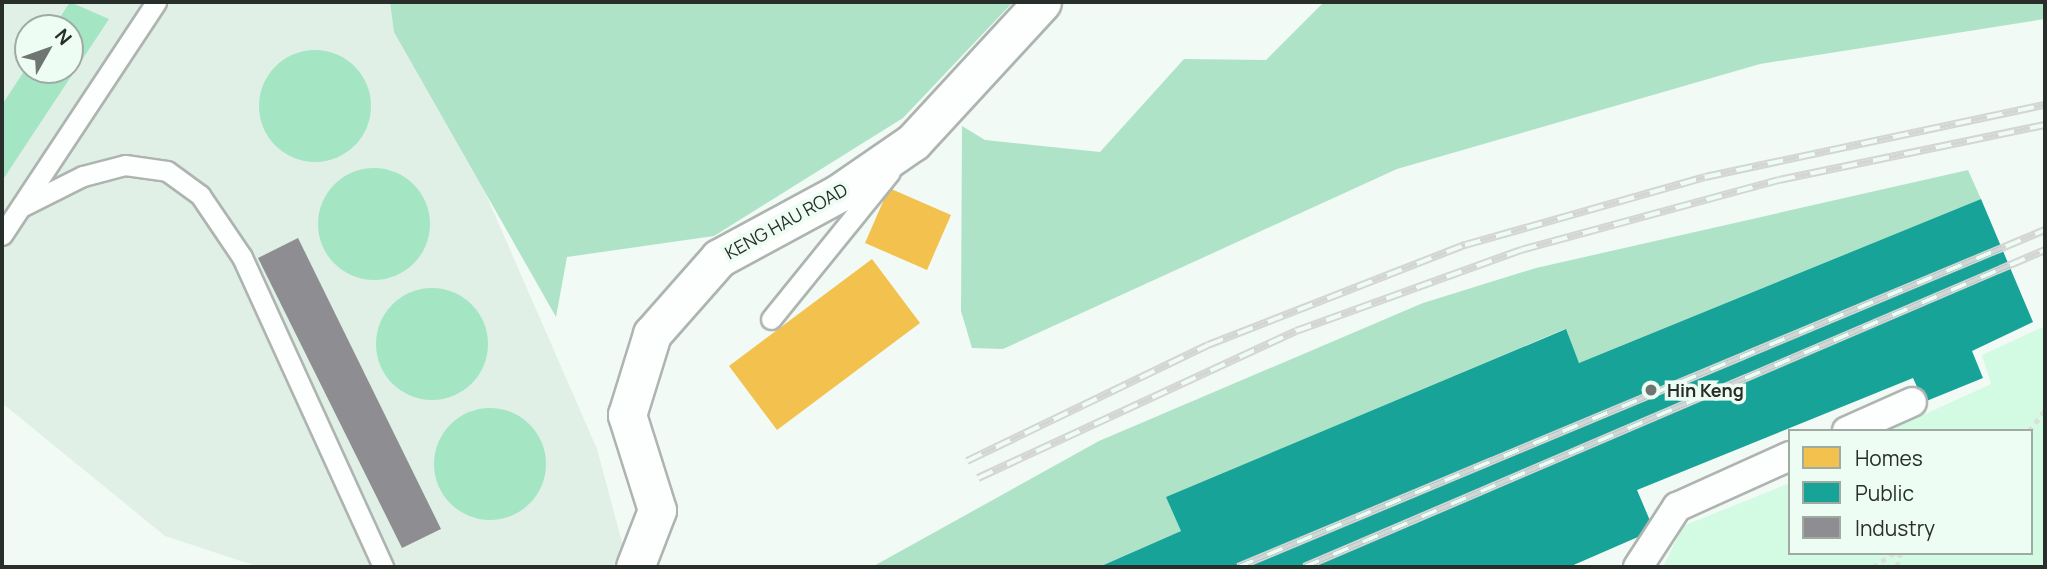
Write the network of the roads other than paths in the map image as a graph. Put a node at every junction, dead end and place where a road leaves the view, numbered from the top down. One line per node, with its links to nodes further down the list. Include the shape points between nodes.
1 (156, 2): 4 (lane)
2 (1042, 2): 3 (street, KENG HAU ROAD)
3 (919, 135): 6 (lane); 11 (street, KENG HAU ROAD, via 839,193 719,258 652,334 626,415 657,510)
4 (21, 207): 5 (lane); 10 (lane, via 83,176 125,165 167,171 200,195 242,257)
5 (2, 235)
6 (771, 319)
7 (1912, 402): 8 (street)
8 (1851, 429)
9 (1788, 457): 12 (street, via 1677,507)
10 (383, 567)
11 (635, 567)
12 (1638, 567)

